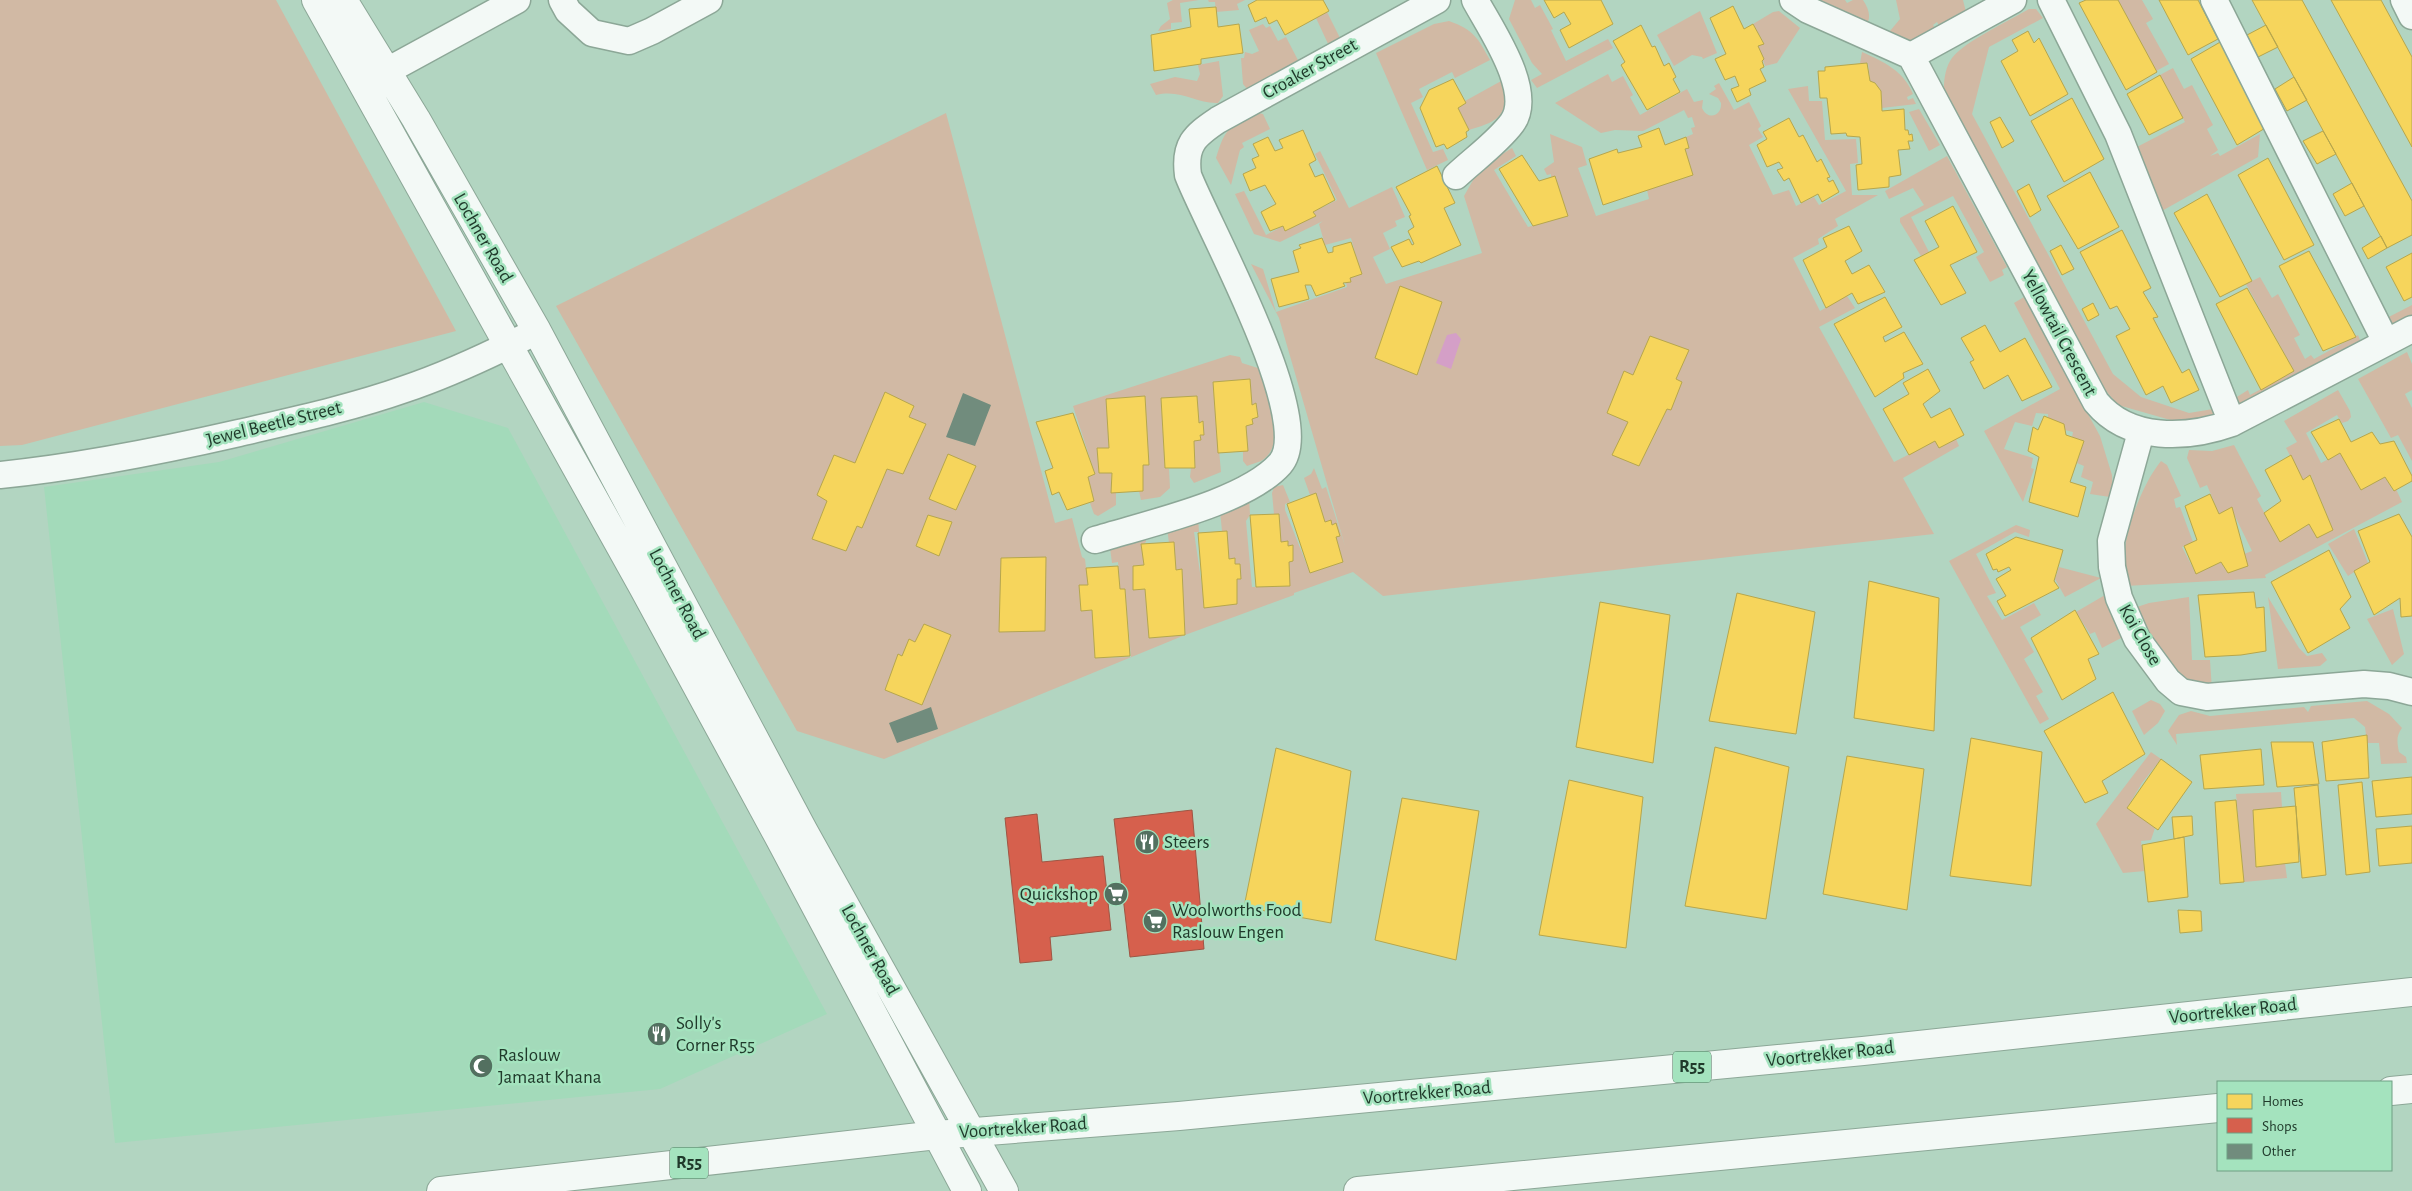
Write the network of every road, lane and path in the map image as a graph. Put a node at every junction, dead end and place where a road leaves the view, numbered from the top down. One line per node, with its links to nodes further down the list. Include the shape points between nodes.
1 (316, 0): 20 (main road, Lochner Road)
2 (343, 0): 15 (main road, Lochner Road)
3 (517, 0): 15 (street)
4 (562, 0): 5 (street, via 568,11 592,33 629,40)
5 (709, 0)
6 (1437, 0): 24 (street, Croaker Street, via 1218,120 1189,145 1188,174 1259,330 1288,421 1288,445 1282,463 1263,479 1235,495)
7 (1474, 0): 16 (street, via 1513,73 1519,100 1513,122)
8 (1793, 0): 14 (street, via 1808,10)
9 (2013, 0): 14 (street)
10 (2051, 0): 21 (street, via 2118,134)
11 (2214, 0): 19 (street)
12 (2404, 0): 13 (street)
13 (2412, 16)
14 (1912, 56): 22 (street, Yellowtail Crescent, via 2096,402 2105,413)
15 (387, 71): 18 (main road, Lochner Road)
16 (1456, 176)
17 (2412, 329): 19 (street, Yellowtail Crescent)
18 (537, 331): 20 (street, Jewel Beetle Street); 30 (main road, Lochner Road, via 798,821)
19 (2386, 342): 21 (street, Yellowtail Crescent)
20 (507, 346): 23 (street, Jewel Beetle Street, via 404,390 332,411 166,450 56,470); 31 (main road, Lochner Road, via 644,587)
21 (2232, 423): 22 (street, Yellowtail Crescent, via 2193,433)
22 (2141, 432): 25 (street, Koi Close, via 2111,541 2112,567 2119,598 2137,639 2168,681 2180,692 2207,697 2364,684)
23 (0, 475)
24 (1095, 540)
25 (2412, 692)
26 (2412, 992): 30 (main road, Voortrekker Road / R55, via 1863,1051 1189,1116)
27 (2412, 1089): 28 (main road)
28 (2392, 1091)
29 (2217, 1108): 32 (main road)
30 (971, 1132): 31 (main road, Voortrekker Road / R55); 35 (main road, Lochner Road)
31 (937, 1135): 33 (main road, Voortrekker Road / R55); 34 (main road, Lochner Road)
32 (1623, 1166): 36 (main road); 37 (main road)
33 (442, 1191)
34 (967, 1191)
35 (1004, 1191)
36 (1358, 1191)
37 (1477, 1191)

